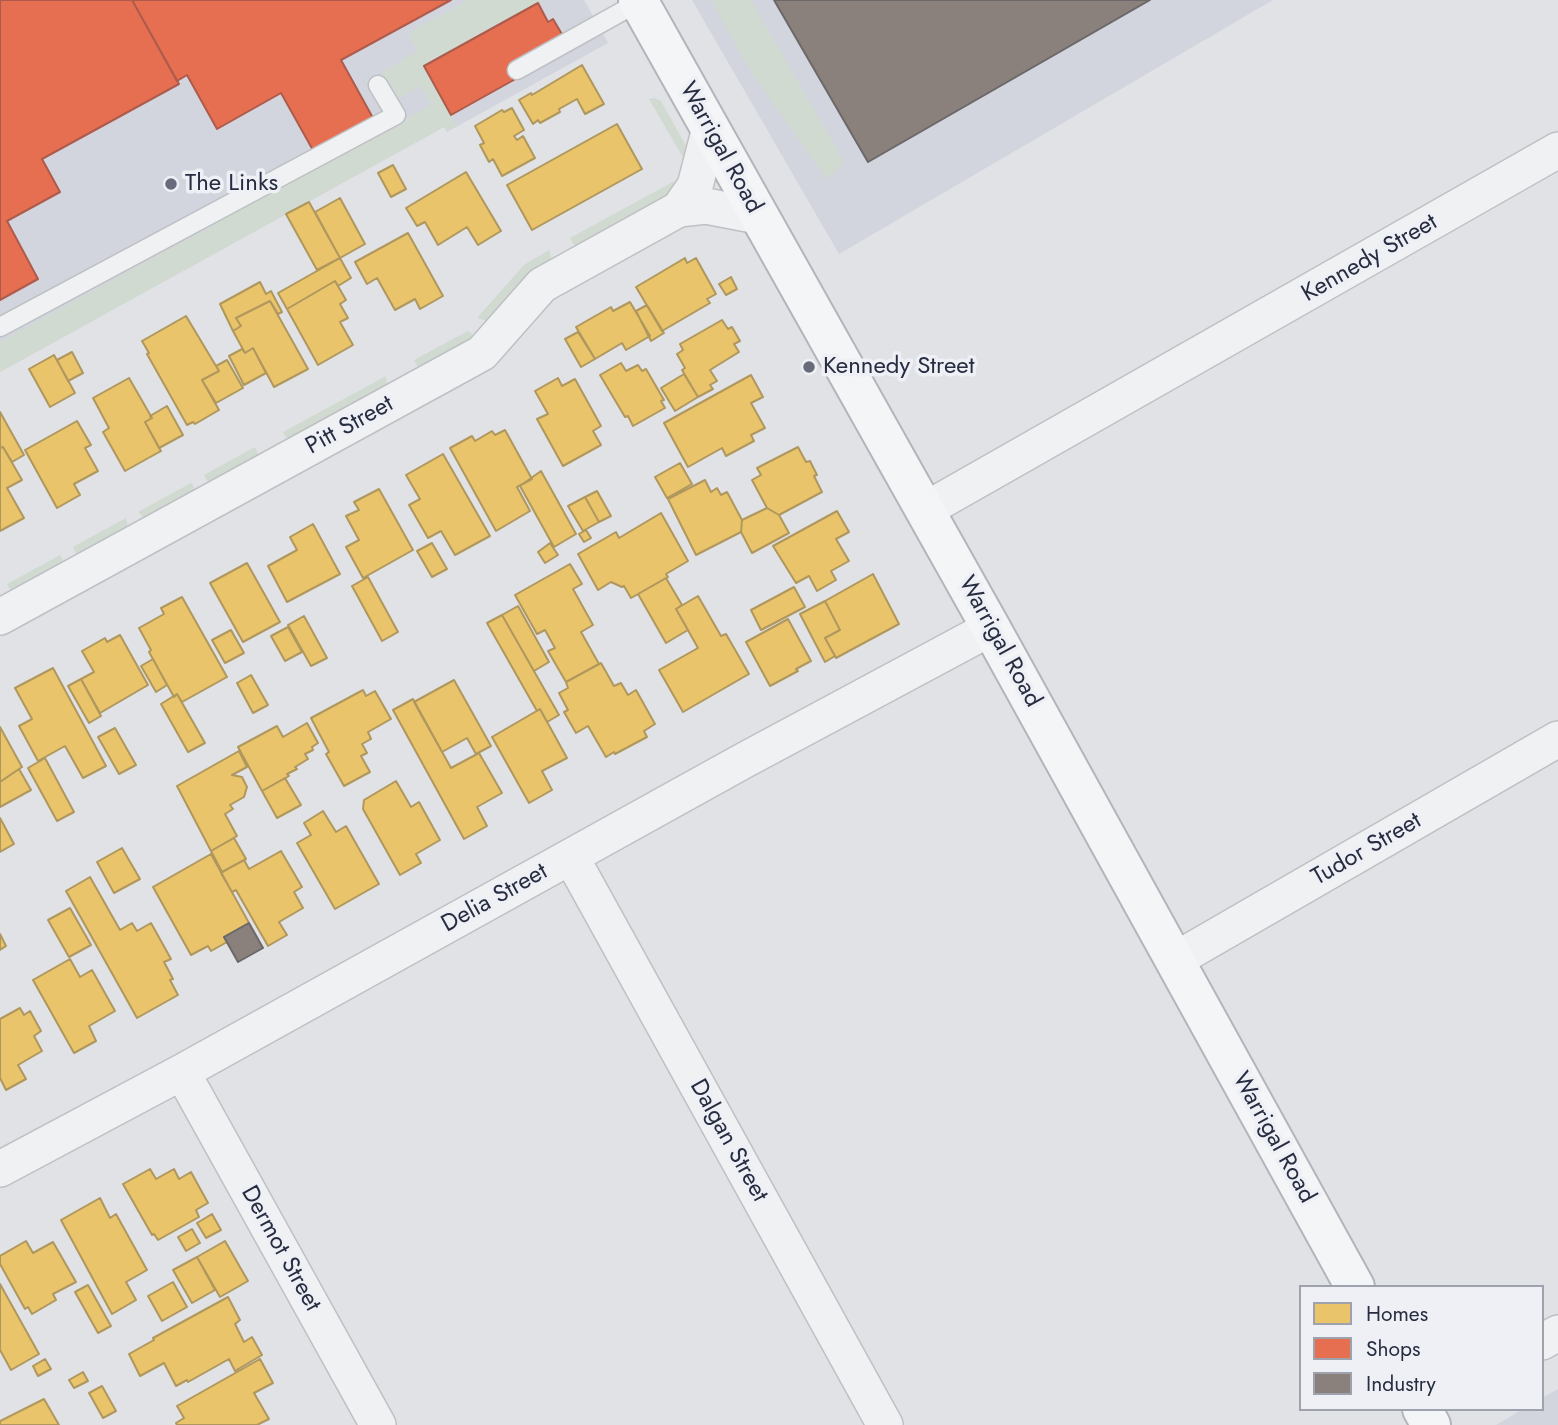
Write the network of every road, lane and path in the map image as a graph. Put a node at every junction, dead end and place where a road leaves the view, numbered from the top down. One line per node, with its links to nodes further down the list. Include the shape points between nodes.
1 (638, 1): 2 (lane); 4 (highway, Warrigal Road)
2 (517, 70)
3 (378, 85): 8 (lane, via 396,115)
4 (710, 128): 6 (street, via 695,186); 7 (highway, Warrigal Road)
5 (1558, 150): 9 (street, Kennedy Street)
6 (679, 209): 7 (street, Pitt Street, via 706,206); 10 (street, Pitt Street, via 542,285 482,353)
7 (758, 216): 9 (highway, Warrigal Road)
8 (0, 327)
9 (925, 510): 11 (highway, Warrigal Road)
10 (0, 617)
11 (991, 628): 13 (street, Delia Street); 14 (highway, Warrigal Road)
12 (1558, 739): 14 (street, Tudor Street)
13 (571, 857): 15 (street, Delia Street); 19 (street, Dalgan Street)
14 (1175, 960): 17 (highway, Warrigal Road)
15 (182, 1072): 16 (street, Delia Street); 18 (street, Dermot Street)
16 (0, 1170)
17 (1353, 1285)
18 (378, 1425)
19 (885, 1425)

